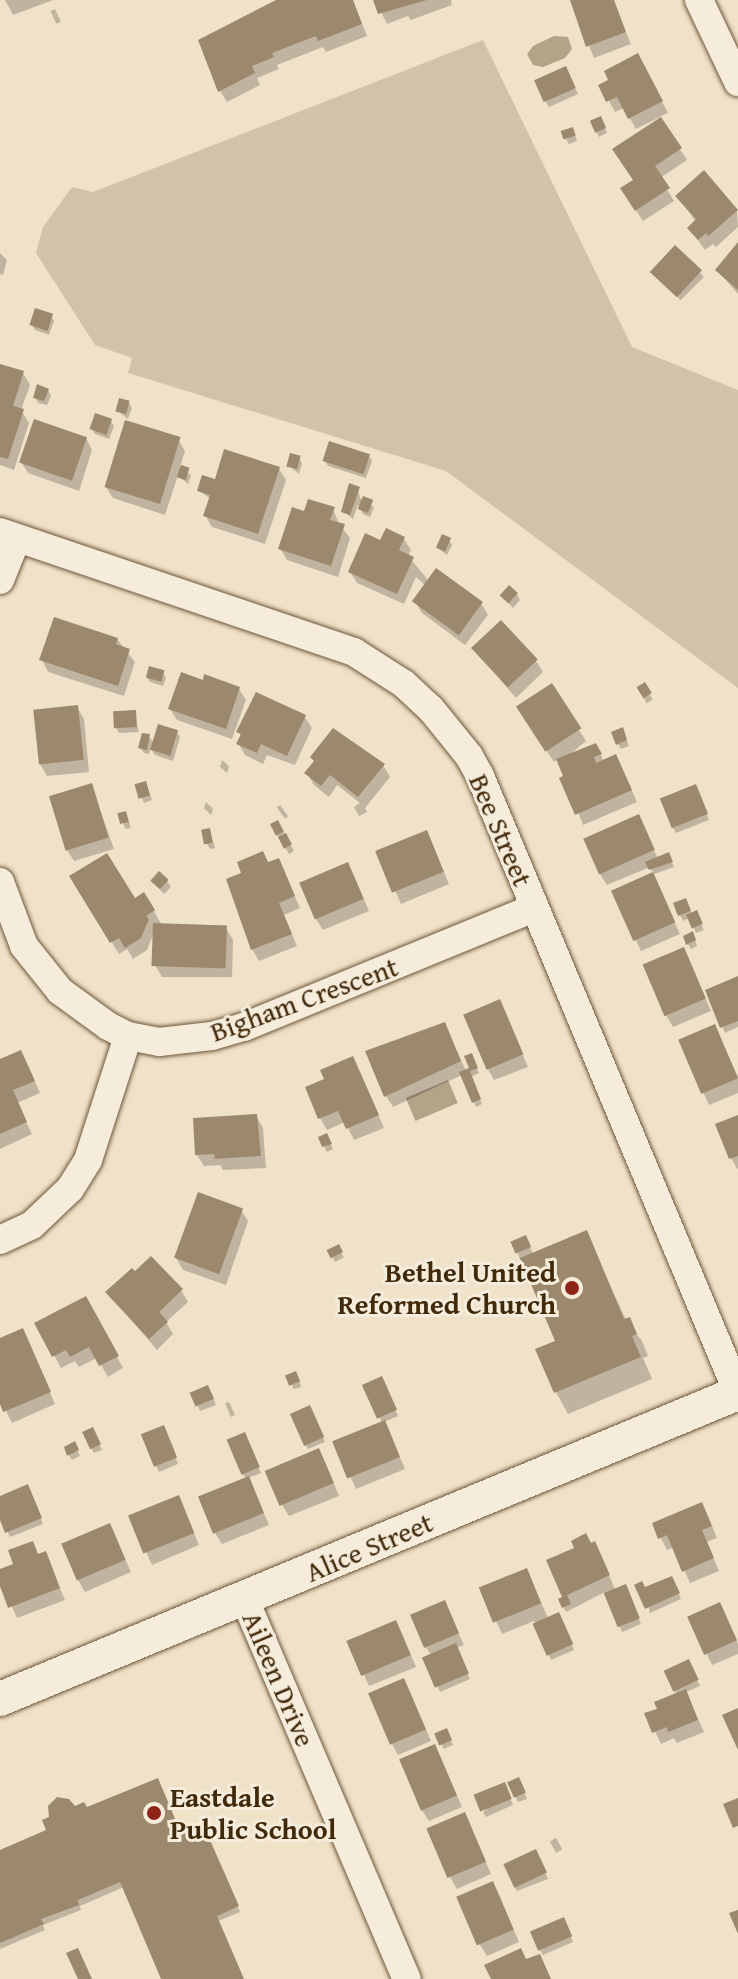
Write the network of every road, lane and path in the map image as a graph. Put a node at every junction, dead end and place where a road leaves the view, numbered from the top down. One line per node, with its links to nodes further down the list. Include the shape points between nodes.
1 (699, 0): 2 (street)
2 (728, 37): 3 (street)
3 (738, 82)
4 (9, 535): 5 (street); 7 (street, Bee Street, via 317,637 357,654 404,684 469,756)
5 (0, 580)
6 (0, 882): 8 (street, Bigham Crescent, via 15,929 37,966 70,999)
7 (534, 908): 8 (street, Bigham Crescent, via 244,1027 159,1042); 10 (street, Bee Street)
8 (128, 1036): 9 (street, via 88,1160 70,1189 32,1225)
9 (0, 1240)
10 (738, 1393): 11 (street, Alice Street)
11 (245, 1600): 12 (street, Alice Street); 13 (street, Aileen Drive)
12 (0, 1699)
13 (407, 1979)

